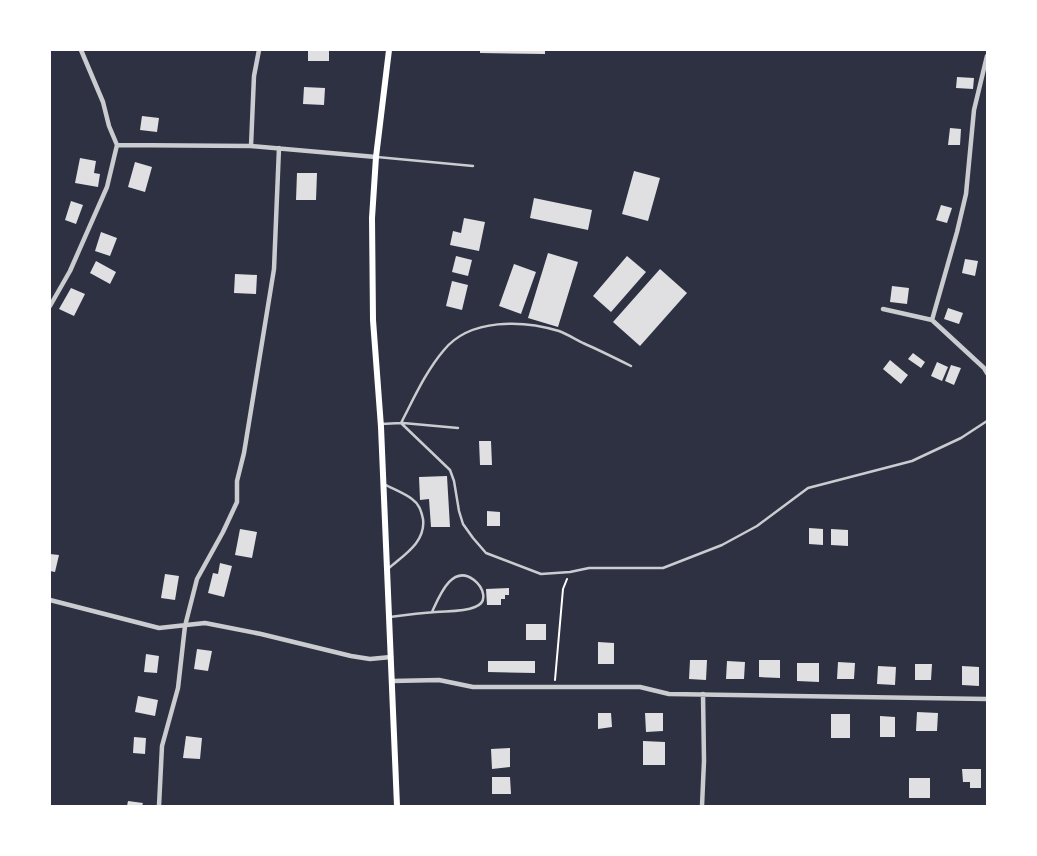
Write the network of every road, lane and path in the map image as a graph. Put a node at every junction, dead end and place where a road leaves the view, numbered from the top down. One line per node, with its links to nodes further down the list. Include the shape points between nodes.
1 (81, 50): 5 (street)
2 (259, 50): 6 (street, via 254,76)
3 (389, 50): 8 (main road)
4 (987, 56): 12 (street, via 974,110 966,194)
5 (117, 145): 6 (street); 10 (street, via 107,187 70,272)
6 (251, 146): 7 (street)
7 (279, 148): 8 (street); 25 (street, via 274,269 237,481 237,502 197,579)
8 (376, 157): 9 (lane); 17 (main road, via 372,218 373,320)
9 (473, 166)
10 (50, 306)
11 (883, 309): 12 (street)
12 (932, 320): 14 (street)
13 (631, 366): 16 (lane, via 559,331 522,324 479,328 459,336 444,349)
14 (987, 373)
15 (987, 421): 21 (lane, via 961,438 912,461 808,488 757,526 722,545 663,568 589,568)
16 (401, 422): 17 (lane); 18 (lane); 21 (lane, via 450,470 463,524 486,553 541,574)
17 (381, 424): 19 (main road)
18 (458, 428)
19 (384, 484): 20 (main road); 20 (lane, via 418,504 424,526 421,537)
20 (387, 569): 24 (main road)
21 (570, 572): 28 (path, via 563,588)
22 (50, 600): 25 (street, via 160,628)
23 (432, 612): 23 (lane, via 475,607 480,604 483,592 469,576 459,576 450,580); 24 (lane)
24 (389, 617): 26 (main road)
25 (185, 626): 26 (street, via 205,623 351,656 370,659); 31 (street, via 178,688 162,746)
26 (391, 657): 27 (main road)
27 (392, 681): 28 (street, via 439,680 473,687); 32 (main road)
28 (555, 687): 29 (street, via 640,687 669,694)
29 (703, 694): 30 (street); 33 (street)
30 (987, 699)
31 (159, 806)
32 (397, 806)
33 (702, 806)

